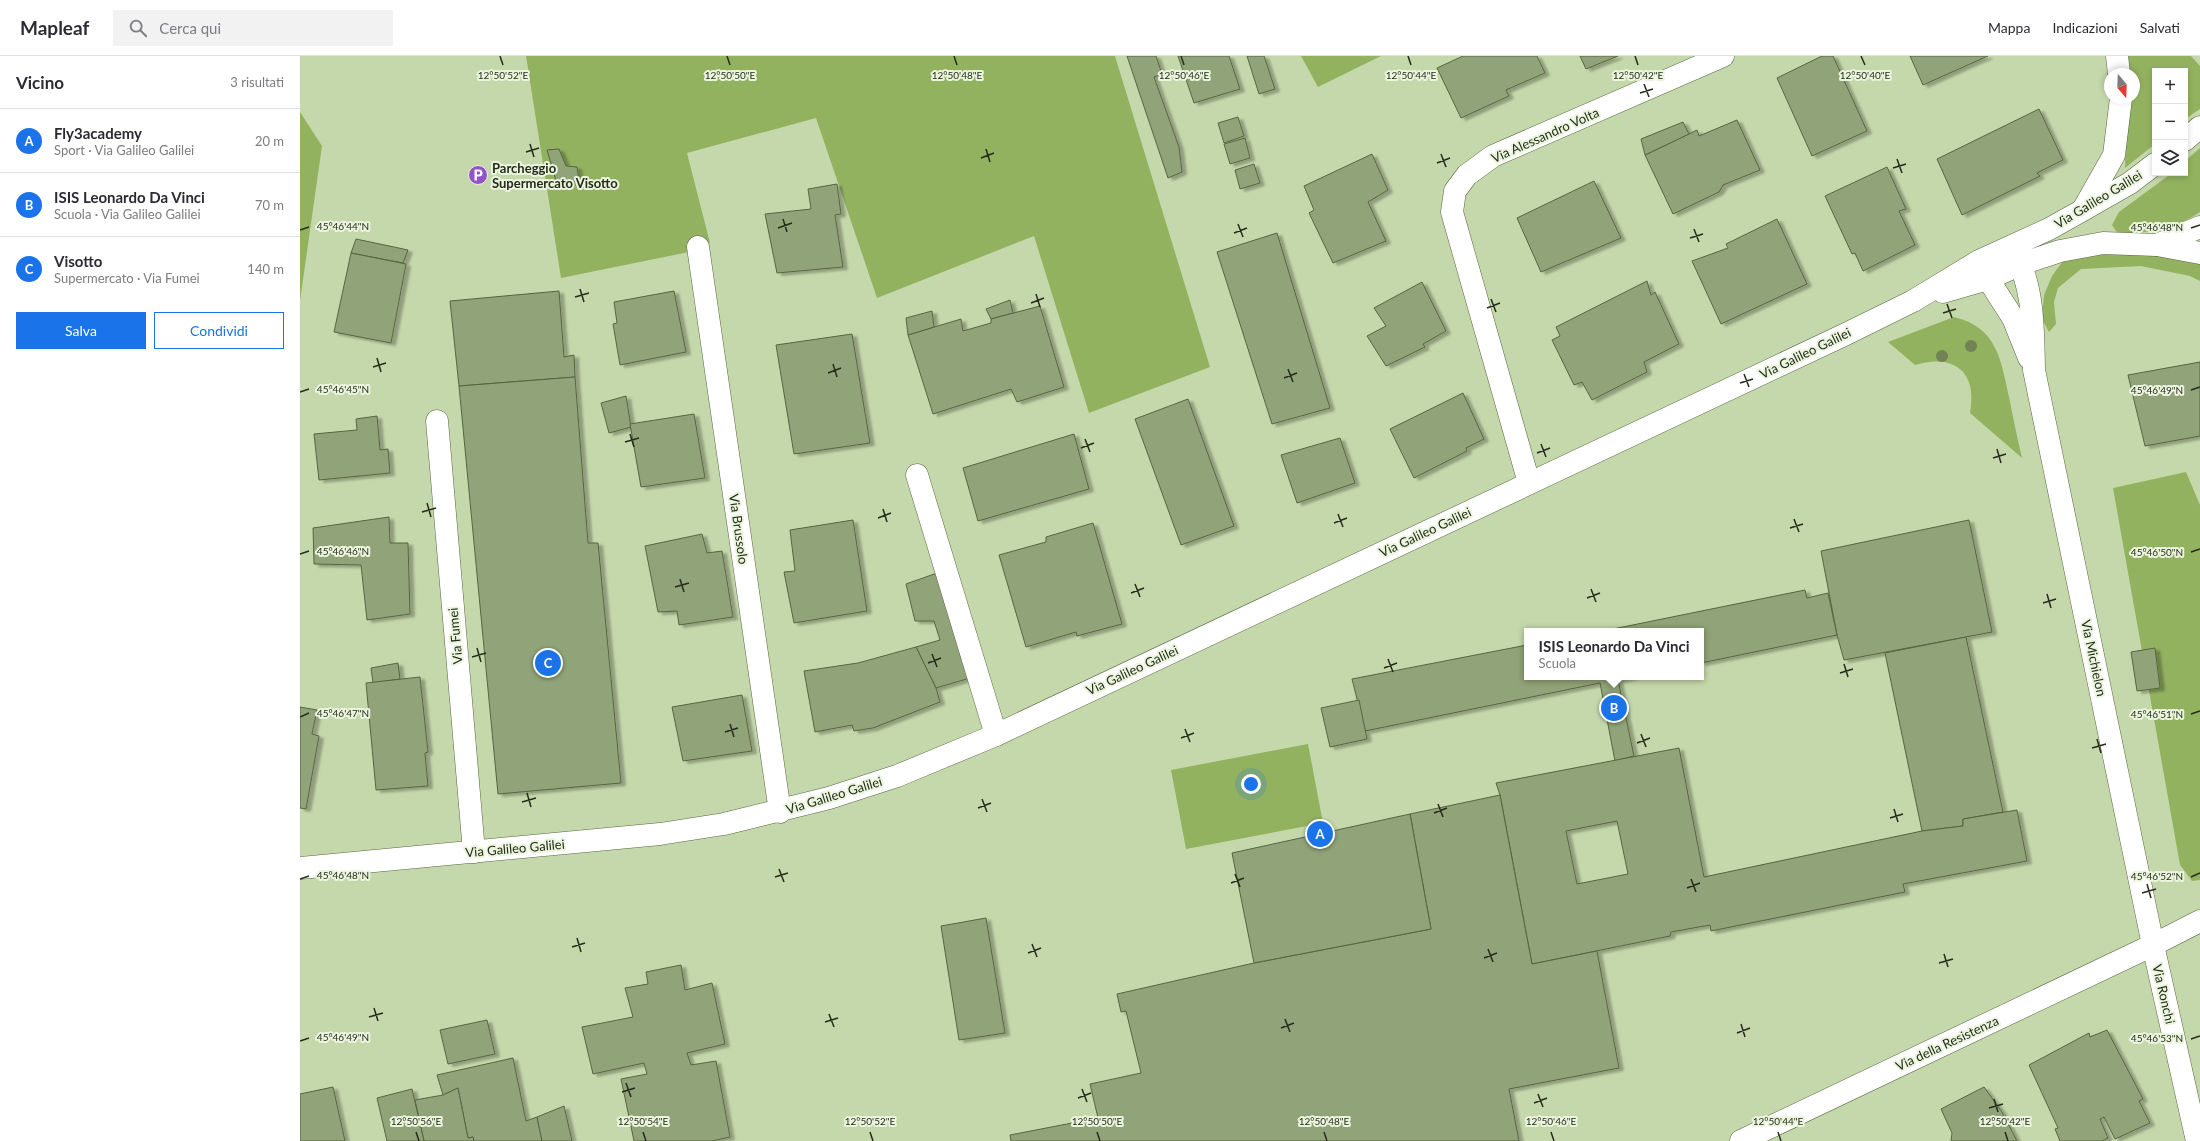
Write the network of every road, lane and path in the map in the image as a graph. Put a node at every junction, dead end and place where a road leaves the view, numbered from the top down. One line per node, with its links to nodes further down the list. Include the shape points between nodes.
1 (1723, 56): 18 (street, Via Alessandro Volta, via 1493,156 1467,175 1454,190 1452,212)
2 (2117, 56): 3 (street)
3 (2118, 68)
4 (2120, 104): 8 (street, via 2114,155)
5 (2200, 127): 6 (street)
6 (2188, 137)
7 (2152, 166): 8 (street, Via Galileo Galilei, via 2130,183)
8 (2083, 210): 13 (street, Via Galileo Galilei)
9 (2200, 227): 10 (street, Via Galileo Galilei)
10 (2157, 245): 12 (street); 13 (street, Via Galileo Galilei, via 2103,243)
11 (698, 247): 20 (street, Via Brussolo)
12 (2200, 253)
13 (2017, 255): 14 (street, Via Galileo Galilei); 15 (street, Via Michielon, via 2027,278 2033,316)
14 (1983, 270): 15 (street, Via Michielon, via 2013,318); 18 (street, Via Galileo Galilei)
15 (2034, 370): 24 (street, Via Michielon)
16 (437, 420): 21 (street, Via Fumei)
17 (917, 475): 19 (street)
18 (1529, 483): 19 (street, Via Galileo Galilei)
19 (996, 735): 20 (street, Via Galileo Galilei, via 897,776)
20 (780, 812): 21 (street, Via Galileo Galilei, via 660,834)
21 (474, 852): 22 (street, Via Galileo Galilei)
22 (300, 868)
23 (2200, 920): 24 (street)
24 (2153, 945): 25 (street, Via della Resistenza); 26 (street, Via Ronchi)
25 (1741, 1141)
26 (2197, 1141)

